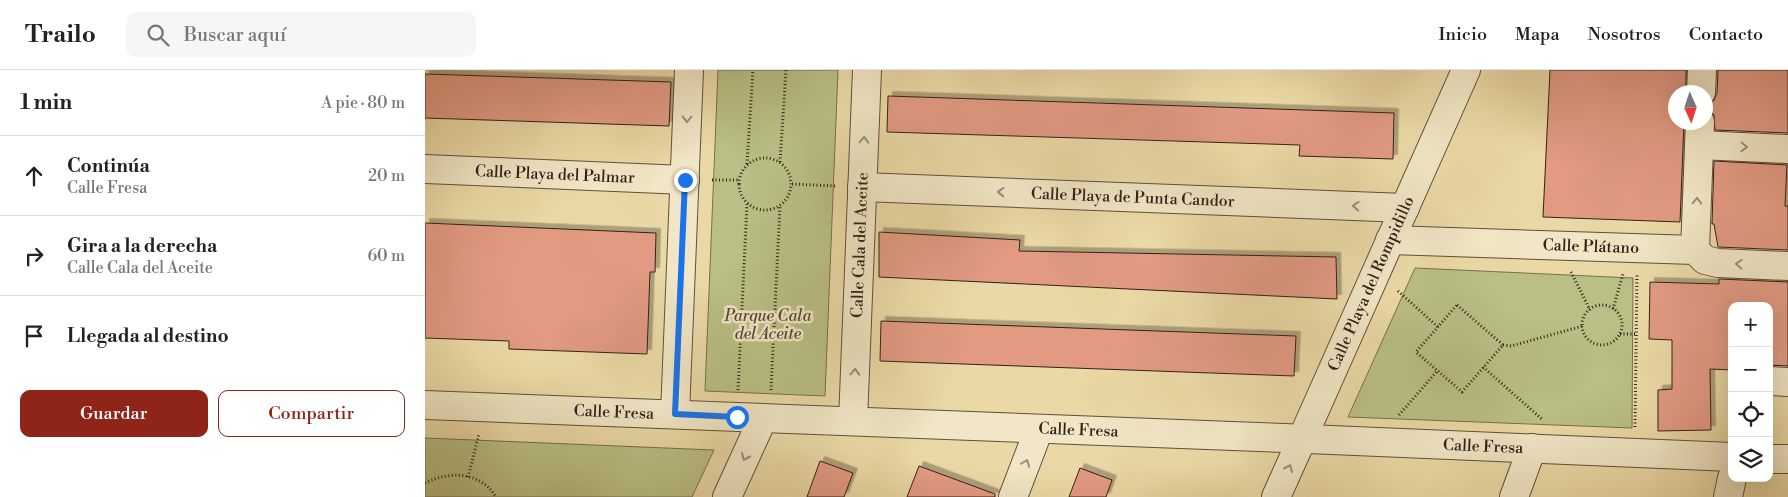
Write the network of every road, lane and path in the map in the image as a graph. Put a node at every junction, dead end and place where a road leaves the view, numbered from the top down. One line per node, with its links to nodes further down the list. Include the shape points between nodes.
1 (689, 70): 13 (street, one-way to 13)
2 (753, 70): 11 (path)
3 (786, 70): 10 (path)
4 (867, 70): 15 (street, Calle Cala del Aceite, one-way to 4)
5 (1466, 70): 18 (street, Calle Playa del Rompidillo)
6 (1702, 70): 7 (street)
7 (1701, 85)
8 (1700, 134): 9 (street, one-way to 9); 22 (street, one-way to 8)
9 (1788, 149)
10 (779, 162): 11 (path, via 763,158); 14 (path, via 791,175)
11 (747, 164): 16 (path, via 739,180 739,189)
12 (425, 169): 13 (street, Calle Playa del Palmar)
13 (685, 180): 38 (street)
14 (792, 184): 15 (path); 17 (path)
15 (862, 187): 18 (street, Calle Playa de Punta Candor, one-way to 15); 40 (street, Calle Cala del Aceite, one-way to 15)
16 (747, 204): 17 (path, via 763,210); 39 (path)
17 (780, 206): 39 (path)
18 (1405, 208): 19 (street, Calle Playa del Rompidillo)
19 (1390, 240): 20 (street, Calle Plátano); 24 (street, Calle Playa del Rompidillo)
20 (1558, 246): 21 (street, Calle Plátano); 26 (path)
21 (1633, 248): 22 (street, Calle Plátano); 25 (path); 30 (path)
22 (1695, 250): 23 (street, Calle Plátano, one-way to 22, via 1705,260)
23 (1788, 266)
24 (1376, 271): 28 (path); 42 (street, Calle Playa del Rompidillo)
25 (1613, 309): 26 (path, via 1599,306); 29 (path, via 1621,317)
26 (1590, 310): 27 (path, via 1584,317)
27 (1583, 326): 29 (path, via 1586,336 1596,344 1609,344); 31 (path, via 1511,346)
28 (1438, 327): 31 (path, via 1457,305); 33 (path, via 1416,352)
29 (1620, 334): 30 (path)
30 (1636, 334): 46 (path)
31 (1503, 345): 32 (path)
32 (1483, 367): 33 (path, via 1462,392); 45 (path)
33 (1438, 370): 43 (path)
34 (1773, 381): 35 (street)
35 (1788, 382)
36 (425, 405): 37 (street, Calle Fresa)
37 (487, 407): 38 (street, Calle Fresa); 50 (path)
38 (675, 414): 39 (street, Calle Fresa)
39 (757, 418): 40 (street, Calle Fresa); 54 (street, one-way to 54)
40 (853, 421): 41 (street, Calle Fresa)
41 (1039, 429): 42 (street, Calle Fresa); 55 (street, one-way to 41)
42 (1302, 439): 43 (street, Calle Fresa); 56 (street, Calle Playa del Rompidillo, one-way to 42)
43 (1376, 442): 44 (street, Calle Fresa)
44 (1533, 448): 45 (street, Calle Fresa); 57 (street)
45 (1576, 450): 46 (street, Calle Fresa)
46 (1635, 452): 47 (street, Calle Fresa)
47 (1728, 457)
48 (1773, 459): 49 (street)
49 (1788, 460)
50 (468, 477): 52 (path, via 438,477); 53 (path, via 482,483)
51 (1731, 482): 58 (street)
52 (425, 483)
53 (496, 497)
54 (727, 497)
55 (1013, 497)
56 (1276, 497)
57 (1514, 497)
58 (1728, 497)

